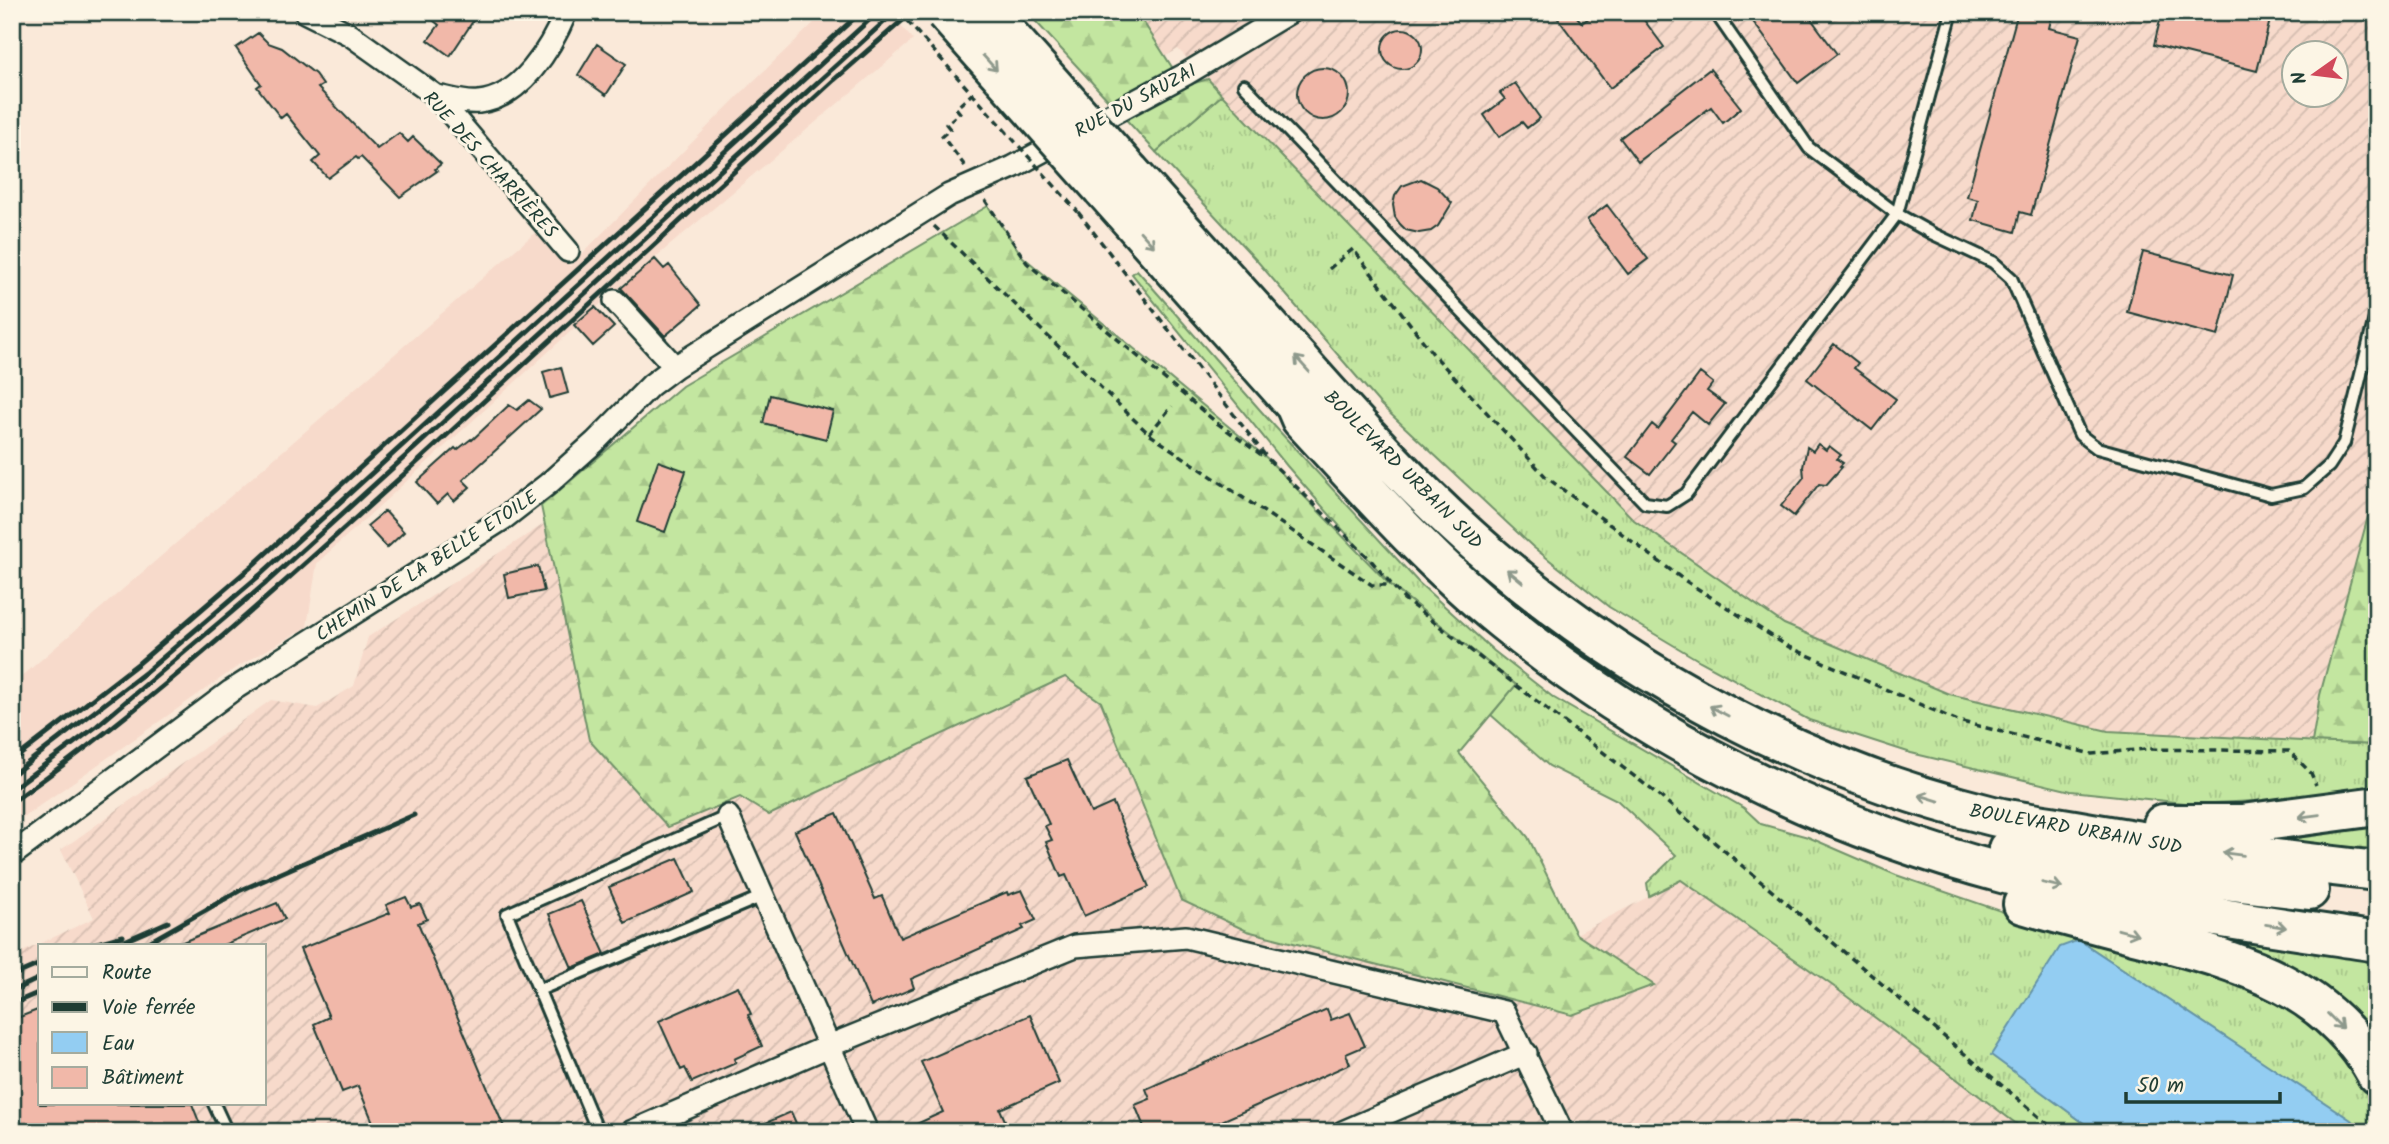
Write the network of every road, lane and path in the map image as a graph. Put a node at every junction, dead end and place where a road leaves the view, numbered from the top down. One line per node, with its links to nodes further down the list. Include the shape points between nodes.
1 (305, 12): 11 (street, RUE DES CHARRIÈRES, via 348,34)
2 (566, 12): 11 (street, via 532,71 510,93 479,103)
3 (899, 12): 10 (path, bridge)
4 (945, 12): 13 (highway, BOULEVARD URBAIN SUD, one-way to 13, bridge)
5 (988, 12): 13 (highway, BOULEVARD URBAIN SUD, bridge)
6 (1290, 12): 12 (street, RUE DU SAUZAI, via 1013,167)
7 (1715, 12): 15 (lane, via 1809,148)
8 (1952, 12): 15 (lane)
9 (1244, 85): 15 (lane, via 1645,503 1667,506 1686,494)
10 (972, 94): 12 (path, via 956,108 960,113 946,124 950,129 942,136); 13 (path, bridge)
11 (436, 96): 16 (street, RUE DES CHARRIÈRES)
12 (970, 173): 14 (street, CHEMIN DE LA BELLE ETOILE, via 949,195); 24 (path, via 1027,264 1217,424)
13 (1103, 191): 22 (highway, BOULEVARD URBAIN SUD, one-way to 22); 24 (path); 29 (highway, BOULEVARD URBAIN SUD, one-way to 13, via 1900,789 1782,742 1678,689 1569,618 1491,556)
14 (922, 212): 20 (street, CHEMIN DE LA BELLE ETOILE); 23 (path)
15 (1897, 214): 19 (lane, via 1993,262 2011,278 2080,435 2097,448 2271,495 2304,488 2329,467 2344,443)
16 (568, 251)
17 (1329, 269): 27 (path, via 1353,249 1433,354 1546,477 1684,580 1790,647 1958,721 2092,754 2146,749 2289,751 2311,773)
18 (615, 301): 20 (street)
19 (2377, 310)
20 (675, 367): 30 (street, CHEMIN DE LA BELLE ETOILE, via 548,484 503,519 231,691)
21 (1172, 405): 23 (path)
22 (1295, 405): 33 (highway, via 1309,412 1435,541 1545,633 1641,698 1801,782 1912,824 1989,846 2113,867); 34 (highway, one-way to 34, via 1301,419 1394,519 1501,619 1584,682 1768,789 1825,815 2006,874 2161,908); 38 (highway, one-way to 38, via 1298,433 1454,601 1536,668 1657,750 1750,802 1873,854 2050,911 2218,956 2271,976 2328,1014)
23 (1149, 434): 25 (path, via 1372,585)
24 (1268, 459): 25 (path, via 1369,558)
25 (1390, 585): 46 (path, via 1656,793)
26 (2377, 806): 27 (highway)
27 (2327, 813): 29 (highway, one-way to 29, via 2194,826)
28 (728, 816): 32 (street); 35 (lane, via 507,914)
29 (1995, 816): 31 (highway, BOULEVARD URBAIN SUD, one-way to 29, via 2139,842)
30 (12, 855)
31 (2377, 871)
32 (763, 896): 35 (lane); 36 (street)
33 (2377, 897)
34 (2377, 942)
35 (539, 990): 41 (lane)
36 (829, 1046): 37 (street, via 1075,946 1186,937 1504,1012); 42 (street); 43 (street)
37 (1526, 1053): 44 (street); 45 (street)
38 (2377, 1075)
39 (215, 1106): 40 (lane)
40 (227, 1132)
41 (598, 1132)
42 (631, 1132)
43 (867, 1132)
44 (1343, 1132)
45 (1562, 1132)
46 (2057, 1132)

